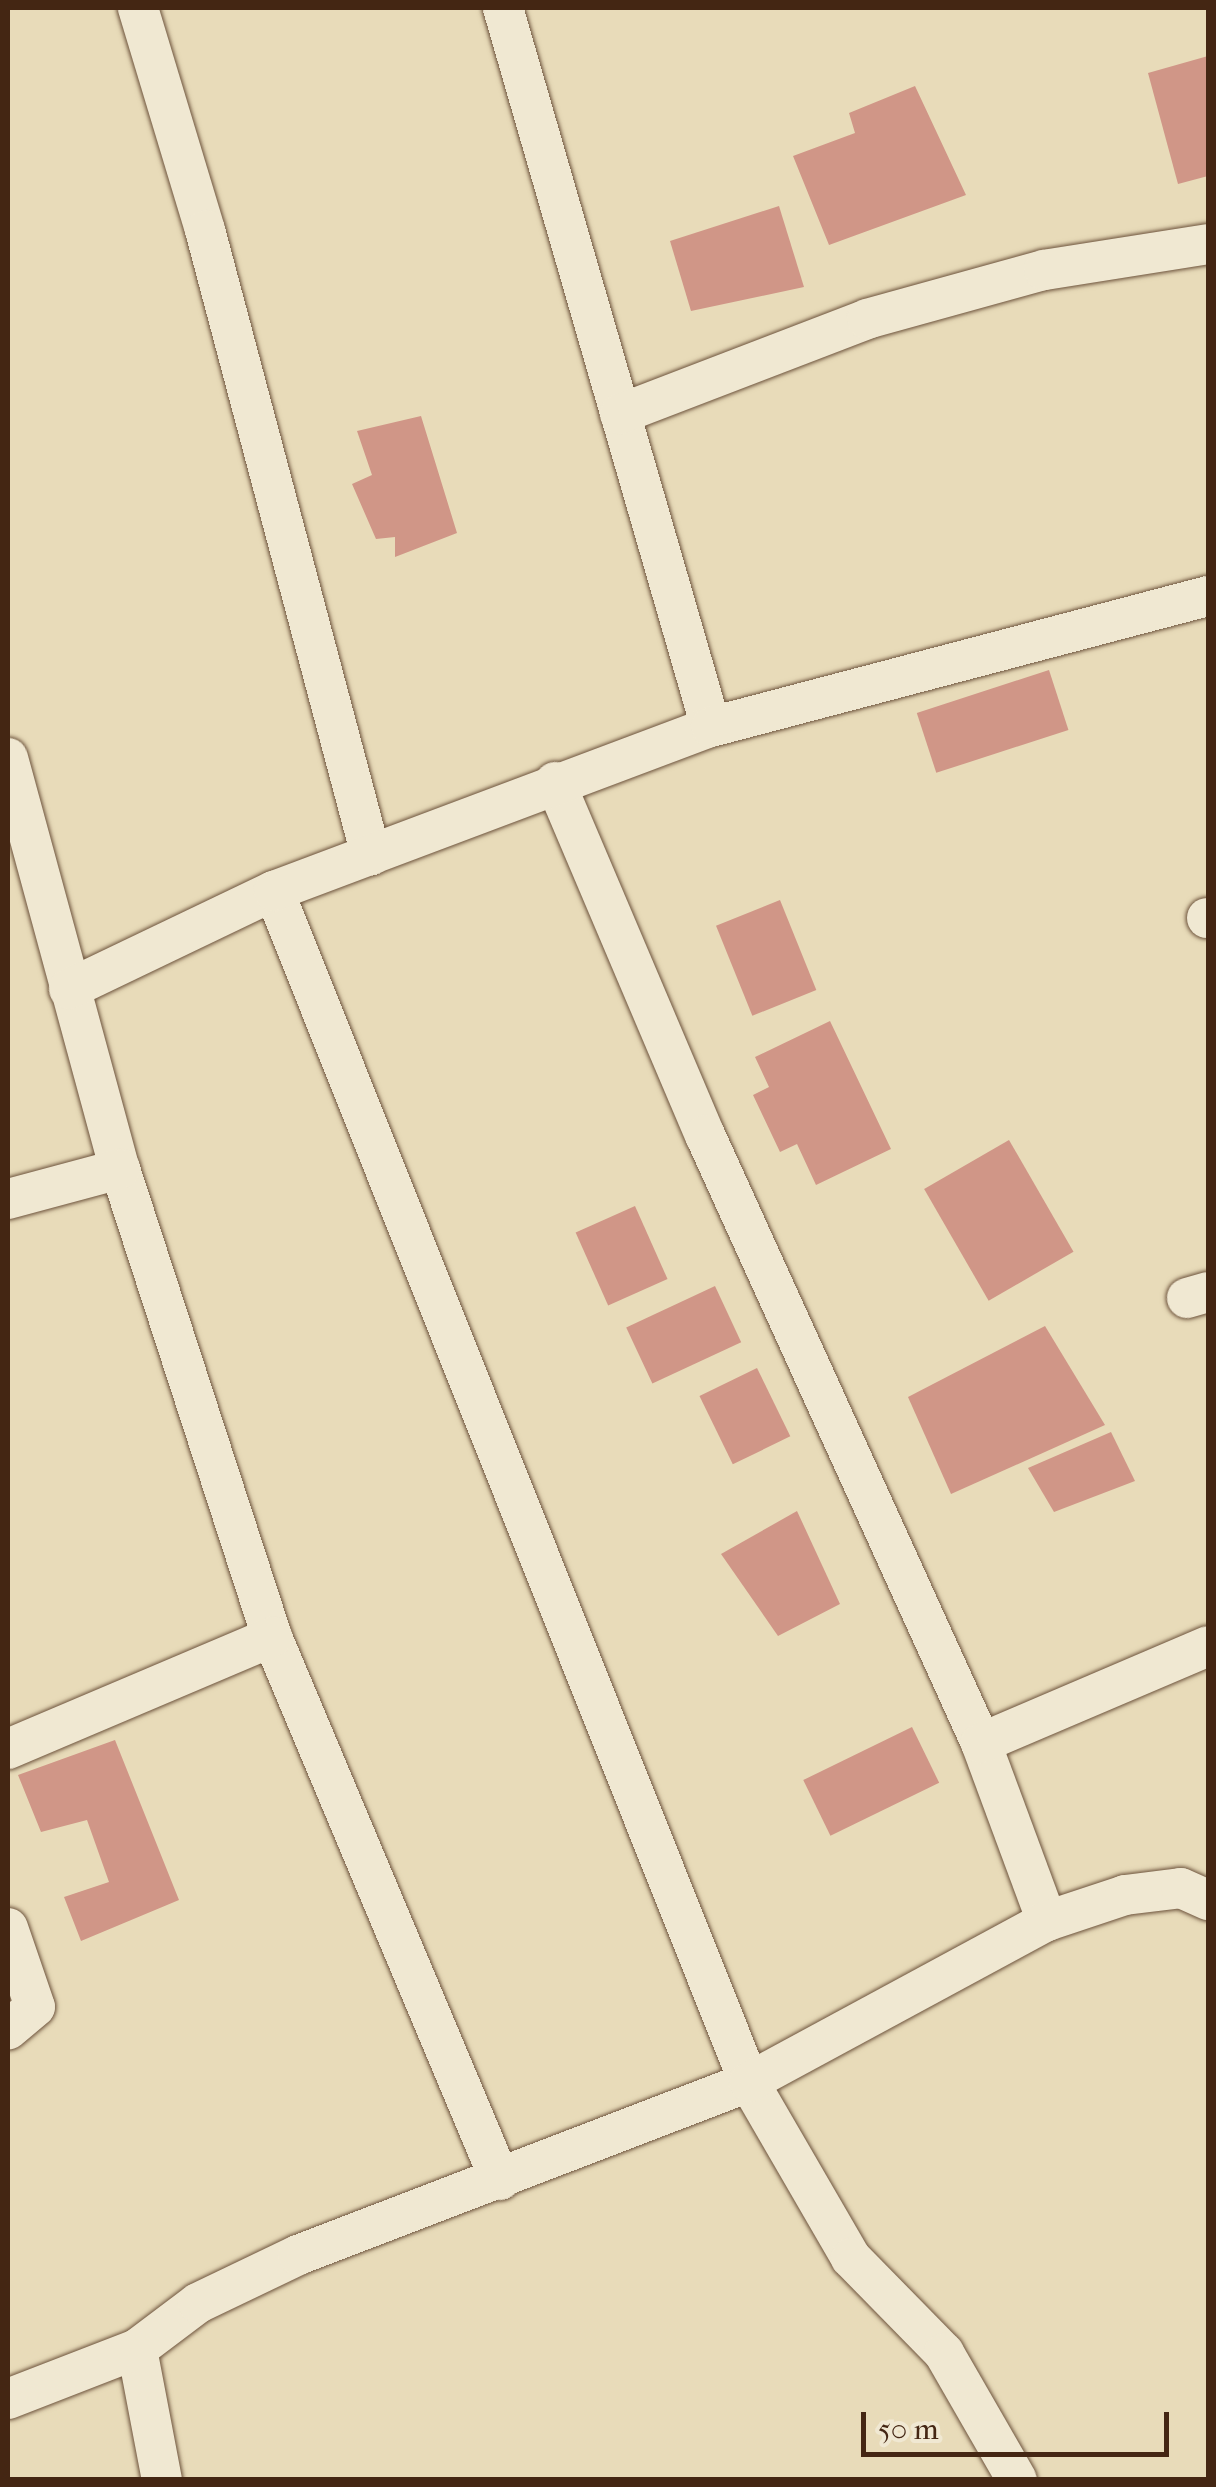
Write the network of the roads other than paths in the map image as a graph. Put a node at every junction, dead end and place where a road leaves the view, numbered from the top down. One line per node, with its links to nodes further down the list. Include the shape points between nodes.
1 (138, 8): 9 (street, via 205,230)
2 (512, 9): 4 (street)
3 (1208, 244): 4 (street, via 1044,270 868,319)
4 (620, 414): 6 (street)
5 (1208, 596): 6 (street)
6 (711, 727): 8 (street)
7 (8, 758): 11 (street)
8 (555, 782): 9 (street); 16 (street, via 705,1135)
9 (370, 855): 10 (street)
10 (274, 891): 11 (street); 22 (street)
11 (69, 988): 12 (street)
12 (120, 1169): 13 (street); 14 (street)
13 (8, 1199)
14 (272, 1637): 17 (street); 23 (street)
15 (1208, 1646): 16 (street)
16 (981, 1743): 19 (street)
17 (8, 1749)
18 (1208, 1900): 19 (street, via 1181,1888 1126,1895)
19 (1046, 1921): 22 (street)
20 (8, 1928): 21 (street, via 35,2006)
21 (8, 2030)
22 (749, 2082): 23 (street); 27 (street, via 851,2258 944,2353)
23 (500, 2180): 24 (street, via 282,2263 198,2303)
24 (137, 2349): 25 (street); 26 (street)
25 (8, 2399)
26 (162, 2480)
27 (1017, 2480)

